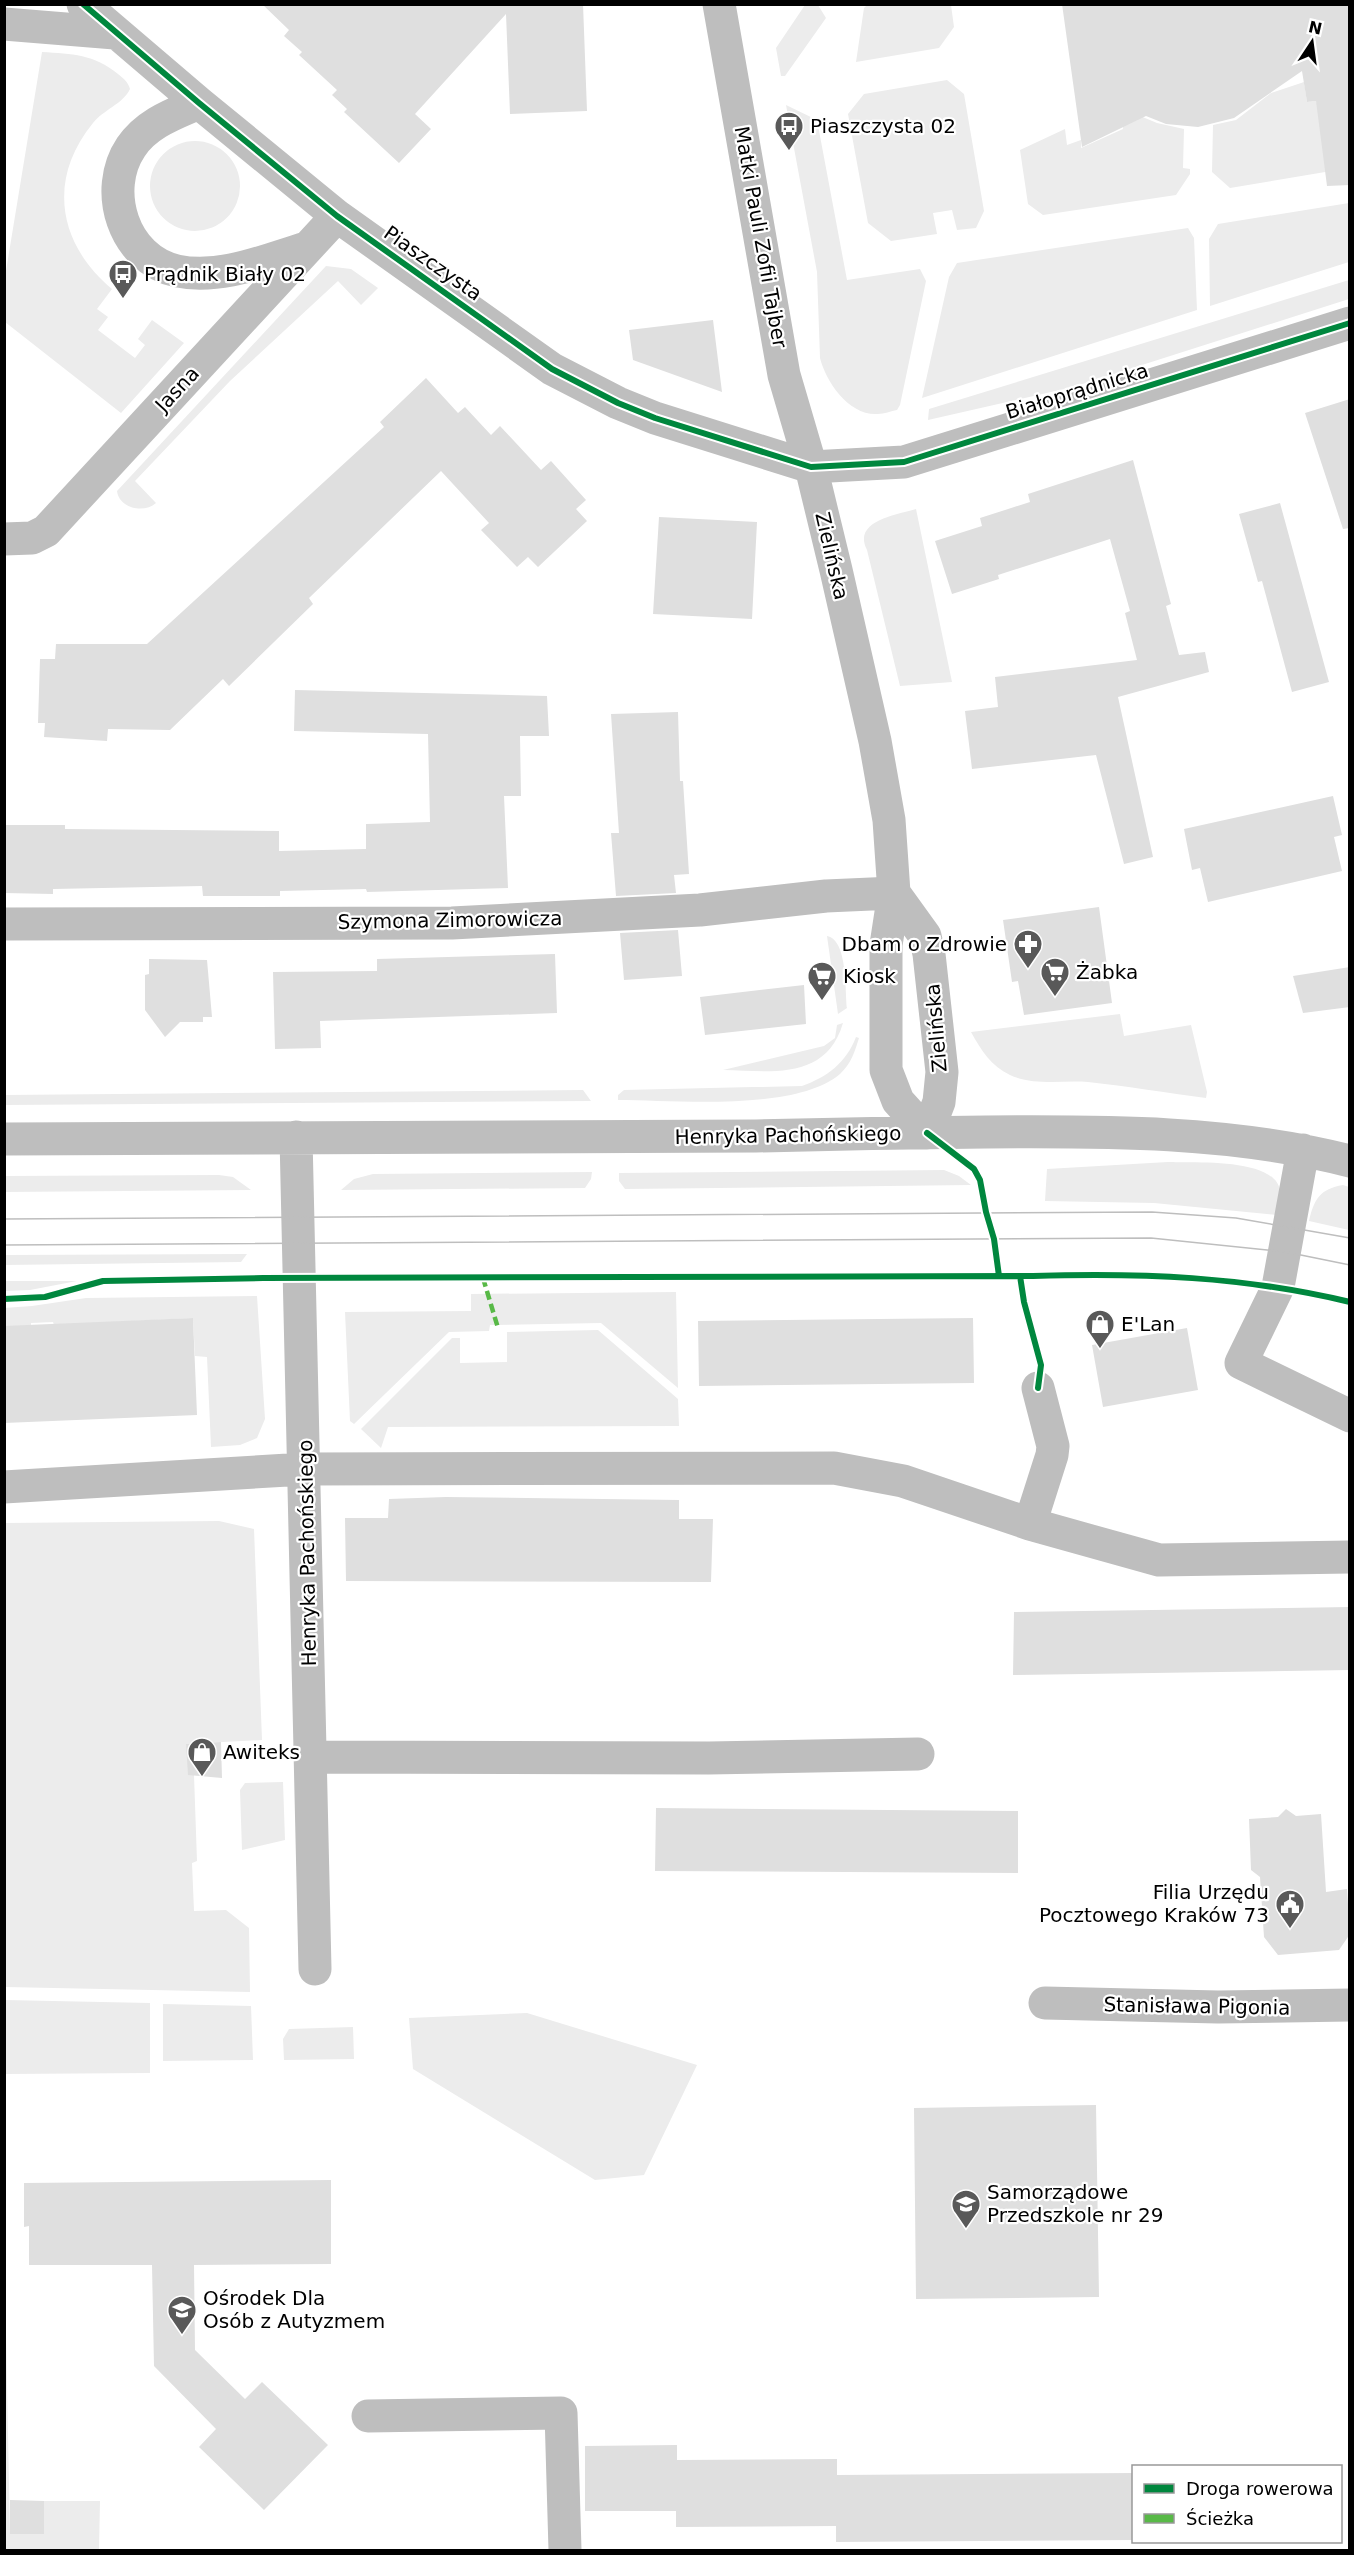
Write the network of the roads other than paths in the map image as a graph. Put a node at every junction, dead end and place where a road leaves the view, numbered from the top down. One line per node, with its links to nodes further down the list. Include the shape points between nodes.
1 (83, 4): 4 (street, Piaszczysta)
2 (719, 4): 9 (street, Matki Pauli Zofii Tajber, via 784,375)
3 (4, 24): 4 (street)
4 (116, 33): 5 (street, Piaszczysta)
5 (199, 103): 6 (street, Piaszczysta); 7 (street, via 145,130 131,147 120,169 117,188 119,212 130,237 151,259 176,271 205,273 235,269)
6 (337, 216): 7 (street, Jasna); 9 (street, Piaszczysta, via 552,369 584,386 655,418)
7 (308, 247): 10 (street, Jasna, via 46,531 32,538)
8 (1350, 323): 9 (street, Białoprądnicka, via 904,462)
9 (811, 467): 11 (street, Zielińska, via 874,741 889,820)
10 (4, 539)
11 (894, 892): 12 (street, Szymona Zimorowicza, via 700,910 452,923); 13 (street, Zielińska, via 925,936 931,965 942,1072 939,1102); 13 (street, Zielińska, via 885,945 886,1070 898,1101)
12 (4, 924)
13 (927, 1133): 14 (street, Henryka Pachońskiego); 16 (street, Henryka Pachońskiego, via 1177,1135)
14 (296, 1137): 15 (street, Henryka Pachońskiego); 20 (street, Henryka Pachońskiego)
15 (4, 1139)
16 (1304, 1150): 17 (street, Henryka Pachońskiego); 19 (street, via 1278,1287 1241,1363)
17 (1350, 1161)
18 (1038, 1388): 22 (street, via 1052,1436 1052,1455)
19 (1350, 1416)
20 (304, 1469): 21 (street); 22 (street, via 834,1468 903,1481); 25 (street, Henryka Pachońskiego)
21 (4, 1487)
22 (1030, 1524): 23 (street, via 1159,1560)
23 (1350, 1557)
24 (918, 1754): 25 (street)
25 (311, 1758): 26 (street, Henryka Pachońskiego)
26 (315, 1969)
27 (1045, 2003): 28 (street, Stanisława Pigonia)
28 (1350, 2006)
29 (368, 2416): 30 (street, via 561,2412)
30 (565, 2550)

